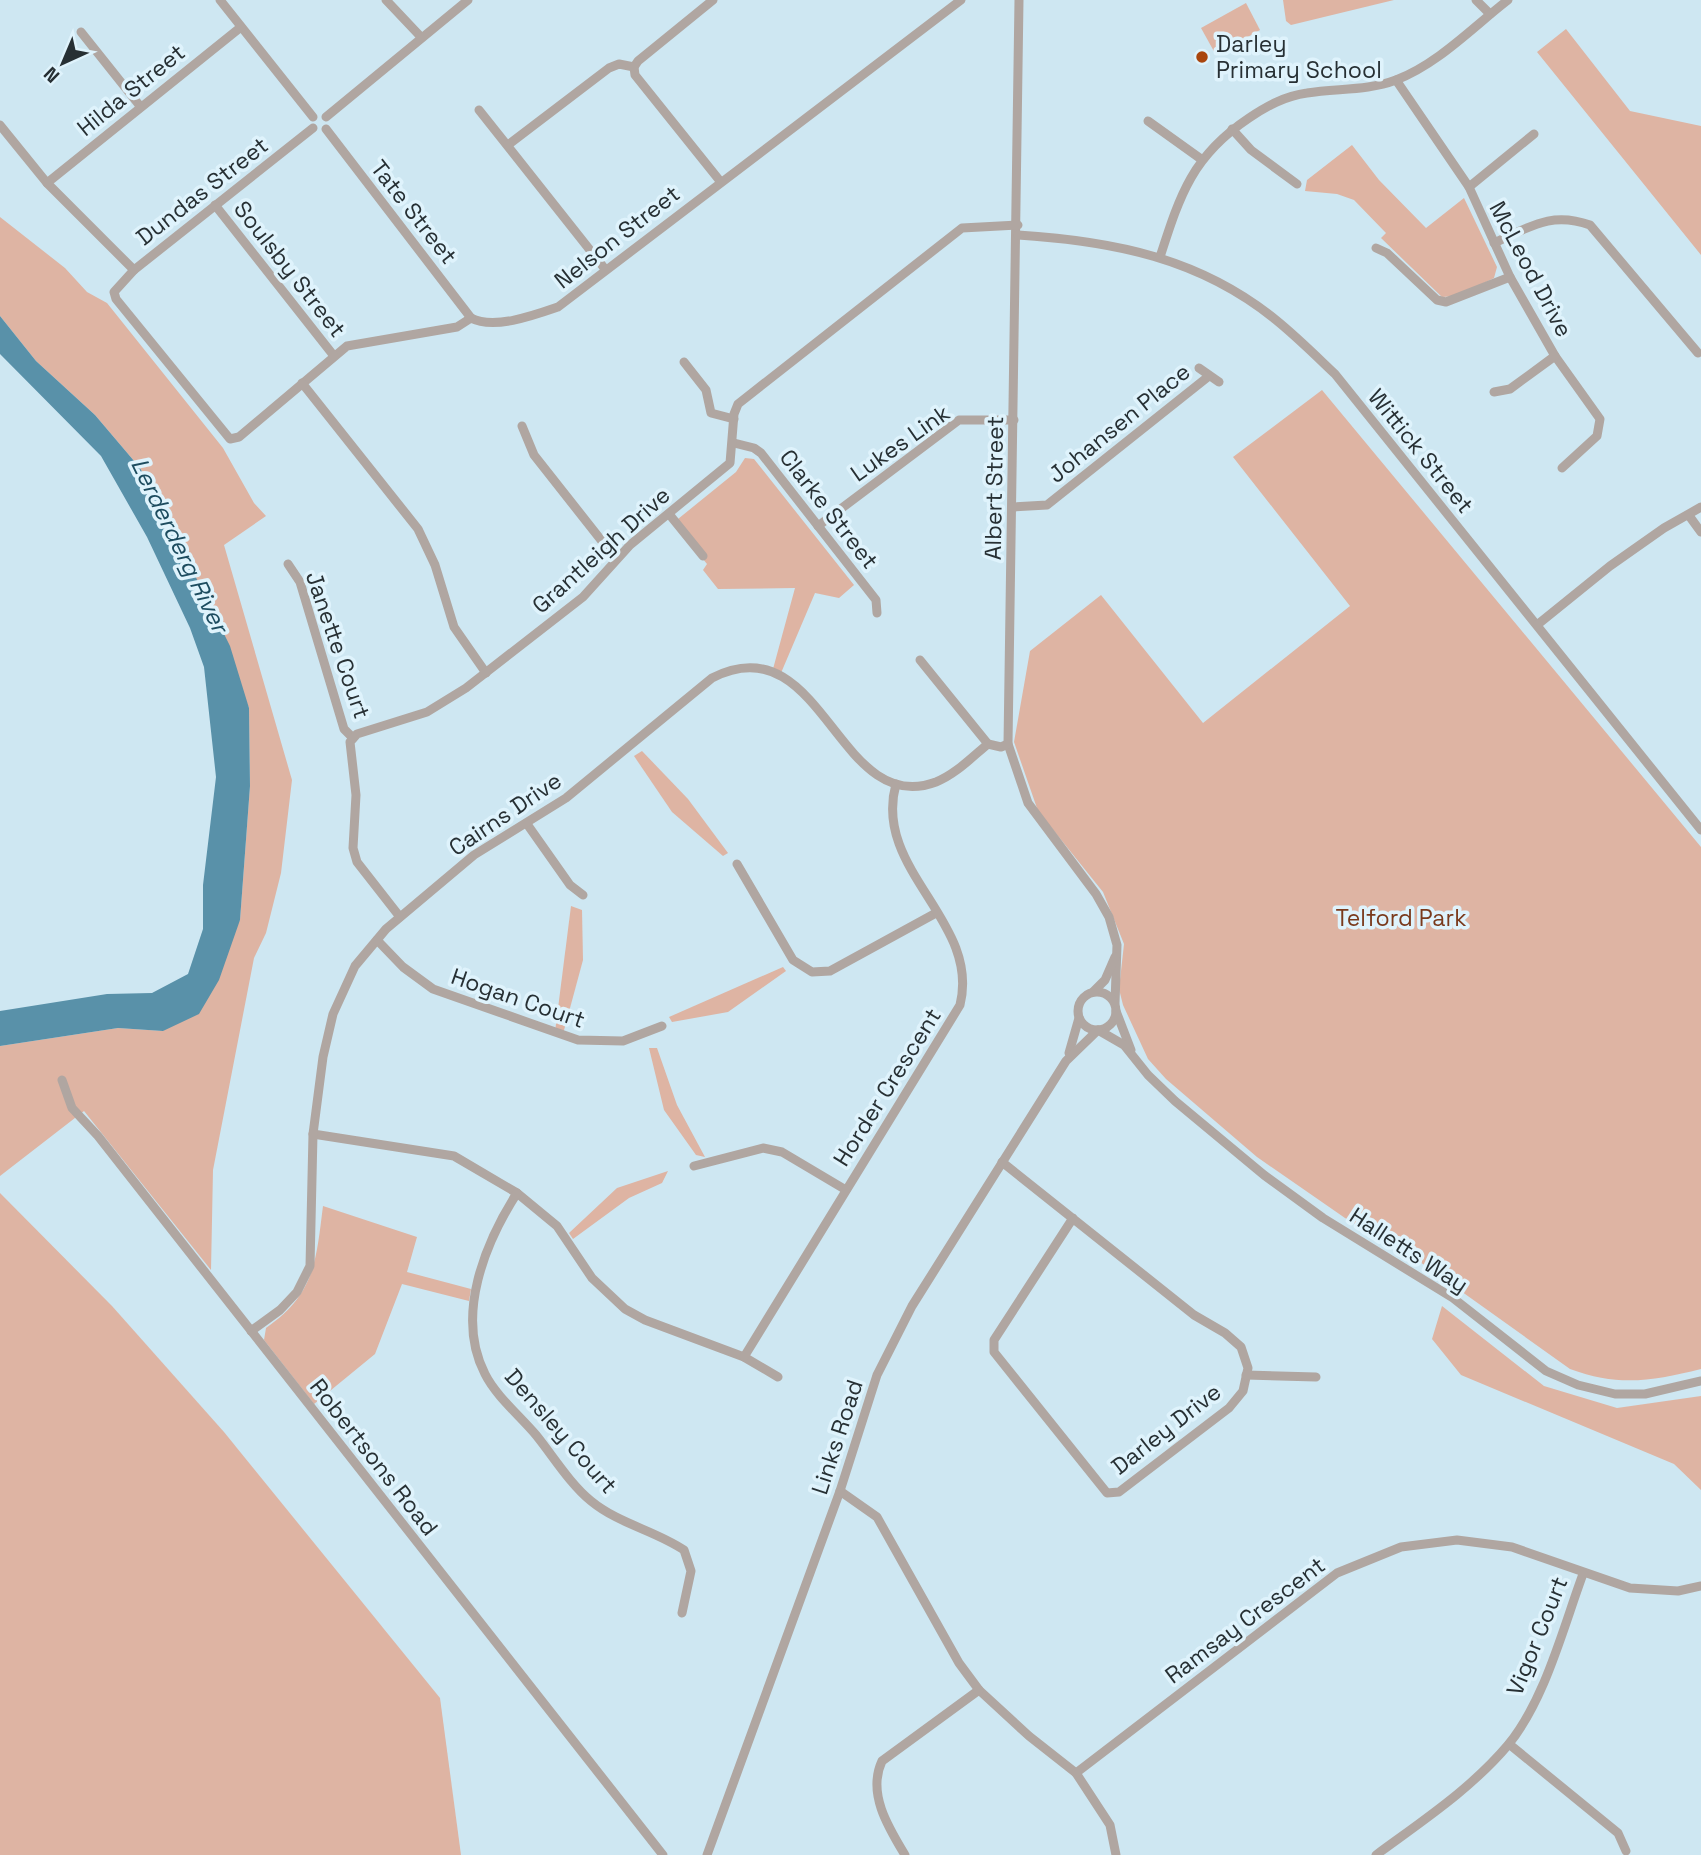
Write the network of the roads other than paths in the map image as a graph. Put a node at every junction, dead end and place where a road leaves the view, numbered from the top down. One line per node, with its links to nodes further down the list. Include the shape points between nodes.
1 (219, 0): 10 (street)
2 (386, 0): 12 (street)
3 (468, 0): 12 (street)
4 (713, 0): 13 (street)
5 (961, 0): 27 (street, Nelson Street)
6 (1019, 0): 32 (street, Albert Street)
7 (1476, 0): 9 (street)
8 (1508, 0): 9 (street)
9 (1490, 14): 14 (street, via 1420,69)
10 (241, 27): 15 (street, Hilda Street); 17 (street)
11 (81, 32): 15 (street)
12 (421, 37): 18 (street)
13 (634, 68): 25 (street, via 620,64 609,68); 27 (street)
14 (1396, 80): 23 (street, via 1307,93 1273,103); 30 (street, McLeod Drive)
15 (140, 106): 28 (street, Hilda Street)
16 (479, 110): 25 (street)
17 (313, 117): 18 (street); 21 (street)
18 (326, 117): 22 (street)
19 (1148, 121): 26 (street)
20 (0, 125): 28 (street)
21 (313, 128): 22 (street); 31 (street, Dundas Street)
22 (326, 129): 39 (street, Tate Street)
23 (1232, 129): 26 (street); 29 (street, via 1251,150)
24 (1534, 134): 30 (street)
25 (508, 145): 37 (street)
26 (1201, 159): 35 (street, via 1179,200)
27 (720, 181): 37 (street, Nelson Street)
28 (47, 183): 36 (street)
29 (1297, 184)
30 (1468, 187): 33 (street, McLeod Drive)
31 (215, 205): 36 (street, Dundas Street); 41 (street, Soulsby Street)
32 (1018, 230): 35 (street, Wittick Street, via 1107,243); 49 (street, via 962,228 738,404); 50 (street, Albert Street)
33 (1494, 243): 38 (street, McLeod Drive); 40 (street, via 1553,218 1590,225)
34 (1376, 248): 38 (street, via 1437,300 1447,302)
35 (1160, 257): 65 (street, Wittick Street, via 1213,279 1275,319 1335,374)
36 (134, 270): 52 (street, Dundas Street, via 116,286 117,299)
37 (606, 270): 39 (street, Nelson Street, via 555,308 498,322)
38 (1510, 277): 42 (street, McLeod Drive)
39 (471, 318): 41 (street, Nelson Street, via 457,327 350,345)
40 (1698, 353)
41 (334, 356): 47 (street, Nelson Street)
42 (1555, 356): 48 (street, via 1510,389); 54 (street, McLeod Drive, via 1600,419 1597,436)
43 (684, 362): 49 (street, via 706,390 710,413)
44 (1199, 368): 45 (street)
45 (1209, 376): 46 (street); 55 (street, Johansen Place, via 1047,505)
46 (1219, 382)
47 (302, 383): 52 (street, Nelson Street, via 239,437); 67 (street, via 418,529 435,565 454,627)
48 (1494, 392)
49 (734, 419): 53 (street, Grantleigh Drive)
50 (1014, 419): 55 (street, Albert Street); 59 (street, Lukes Link, via 960,420)
51 (522, 426): 62 (street, via 534,455)
52 (230, 439)
53 (734, 443): 57 (street, Grantleigh Drive, via 730,463); 59 (street, Clarke Street, via 758,450)
54 (1562, 468)
55 (1013, 507): 70 (street, Albert Street)
56 (1701, 507): 58 (street)
57 (669, 514): 61 (street); 62 (street, Grantleigh Drive)
58 (1690, 517): 60 (street); 65 (street, via 1653,536)
59 (818, 526): 64 (street, Clarke Street, via 876,600)
60 (1701, 532)
61 (703, 556)
62 (616, 559): 67 (street, Grantleigh Drive, via 583,597)
63 (288, 564): 68 (street, Janette Court, via 300,582 344,729)
64 (877, 613)
65 (1537, 625): 73 (street, Wittick Street)
66 (920, 660): 69 (street)
67 (486, 673): 68 (street, Grantleigh Drive, via 427,712)
68 (353, 738): 77 (street, via 353,848 357,862)
69 (988, 744): 70 (street); 71 (street, via 936,782)
70 (1008, 744): 79 (street, Albert Street, via 1028,803 1096,894)
71 (896, 784): 72 (street, Cairns Drive, via 863,763 789,679 772,671 736,669 712,678 566,798); 76 (street, Horder Crescent, via 891,817 897,843)
72 (527, 824): 75 (street, via 570,885); 77 (street, Cairns Drive, via 474,855)
73 (1701, 830)
74 (737, 864): 76 (street, via 793,960 812,972 830,971)
75 (583, 895)
76 (936, 913): 91 (street, Horder Crescent, via 964,972 960,1006)
77 (400, 917): 78 (street, Cairns Drive)
78 (377, 940): 83 (street, Hogan Court, via 402,967 433,989 578,1040 623,1041); 88 (street, Cairns Drive, via 355,966 333,1014)
79 (1117, 945): 80 (street, via 1105,980); 81 (street, Albert Street)
80 (1092, 992): 81 (street, via 1106,994); 82 (street, via 1081,1000)
81 (1116, 1007): 84 (street, via 1112,1023); 85 (street, Halletts Way)
82 (1079, 1018): 84 (street, via 1088,1028); 86 (street, Links Road)
83 (663, 1026)
84 (1098, 1030): 85 (street, Halletts Way); 86 (street, Links Road)
85 (1133, 1054): 99 (street, Halletts Way, via 1175,1101 1264,1175 1453,1298 1546,1371 1615,1394 1645,1394)
86 (1066, 1061): 89 (street, Links Road)
87 (62, 1080): 94 (street, Robertsons Road, via 72,1108)
88 (313, 1134): 92 (street, via 454,1156); 94 (street, Cairns Drive, via 310,1266 297,1292)
89 (1002, 1162): 93 (street, Darley Drive); 100 (street, Links Road, via 912,1306 877,1376)
90 (694, 1166): 91 (street, via 763,1148 782,1152)
91 (846, 1190): 95 (street, Horder Crescent)
92 (517, 1194): 95 (street, via 557,1226 592,1278 625,1309); 103 (street, Densley Court, via 499,1221 475,1294 471,1323 485,1374 589,1500 622,1522 666,1538 684,1550 691,1571)
93 (1073, 1218): 96 (street, Darley Drive, via 1194,1315 1225,1333 1241,1348); 96 (street, Darley Drive, via 994,1340 994,1352 1107,1493 1119,1492 1229,1408 1243,1391)
94 (251, 1331): 108 (street, Robertsons Road)
95 (744, 1357): 97 (street)
96 (1246, 1375): 98 (street)
97 (778, 1377)
98 (1316, 1377)
99 (1701, 1381)
100 (840, 1492): 104 (street, via 877,1517 959,1663); 109 (street, Links Road)
101 (1583, 1574): 102 (street, Ramsay Crescent, via 1630,1588 1678,1591); 105 (street, Vigor Court, via 1541,1688); 106 (street, Ramsay Crescent, via 1512,1547 1457,1540 1401,1546 1337,1573)
102 (1701, 1586)
103 (682, 1613)
104 (979, 1690): 106 (street); 110 (street, via 882,1761 876,1774 880,1803)
105 (1509, 1744): 107 (street, via 1618,1833); 112 (street, Vigor Court, via 1462,1791)
106 (1076, 1773): 111 (street, via 1110,1825)
107 (1626, 1851)
108 (663, 1855)
109 (707, 1855)
110 (905, 1855)
111 (1116, 1855)
112 (1376, 1855)

